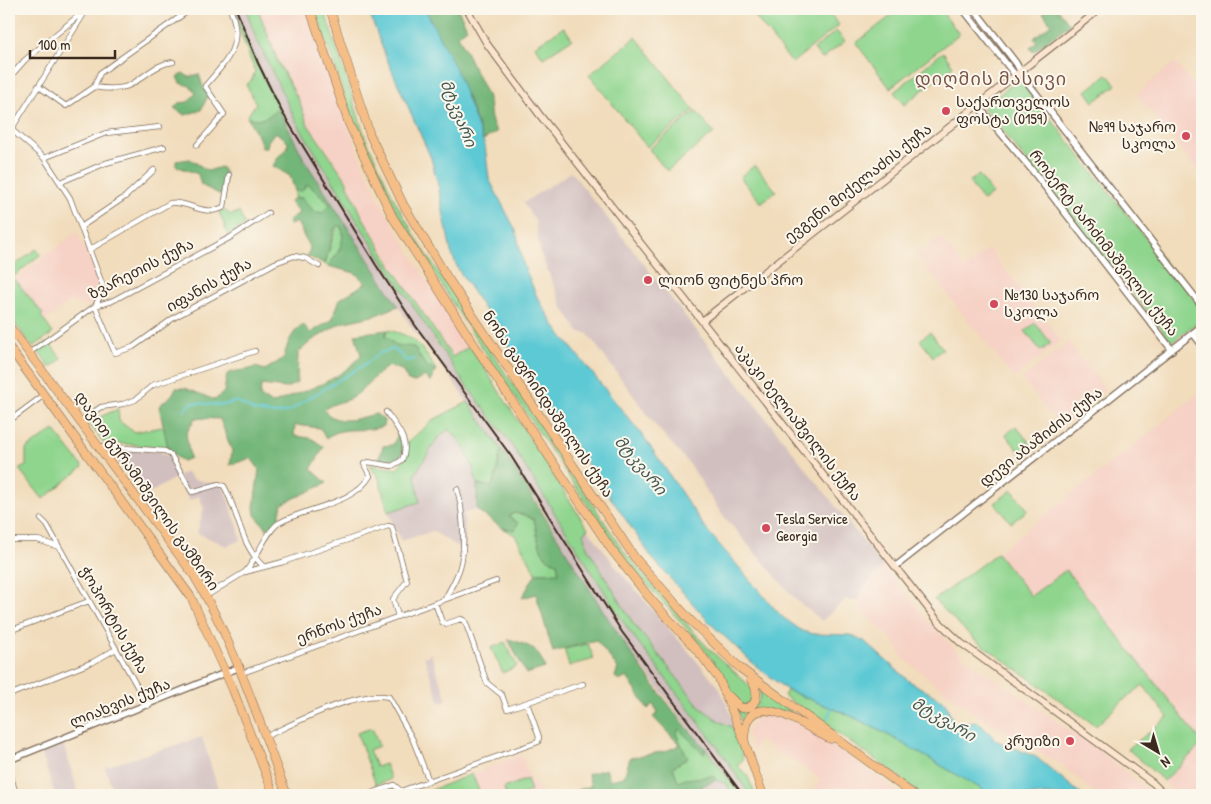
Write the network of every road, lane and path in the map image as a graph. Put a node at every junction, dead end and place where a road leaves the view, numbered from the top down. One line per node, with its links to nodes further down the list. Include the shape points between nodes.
1 (87, 9): 12 (street, via 25,60); 13 (street)
2 (191, 9): 14 (street, via 100,73)
3 (230, 9): 18 (street, via 236,22 236,40 226,61 205,86 224,114)
4 (310, 9): 65 (main road, ნონა გაფრინდაშვილის ქუჩა, via 358,145 410,246 610,549 702,656)
5 (330, 9): 63 (main road, ნონა გაფრინდაშვილის ქუჩა, via 377,152 399,198 434,256 635,558 697,627)
6 (467, 9): 30 (main road, აკაკი ბელიაშვილის ქუჩა, via 512,79)
7 (962, 9): 11 (street)
8 (974, 9): 11 (street, via 1016,63)
9 (1100, 9): 11 (main road, ევგენი მიქელაძის ქუჩა)
10 (173, 62): 14 (street, via 164,63 120,88)
11 (1018, 74): 15 (main road, ევგენი მიქელაძის ქუჩა); 29 (street)
12 (9, 78)
13 (38, 86): 14 (street, via 66,106); 17 (street)
14 (94, 87)
15 (978, 106): 30 (main road, ევგენი მიქელაძის ქუჩა); 36 (street, რობერტ ბარძიმაშვილის ქუჩა)
16 (160, 127): 20 (street, via 106,134)
17 (10, 131): 20 (street)
18 (197, 145)
19 (164, 147): 23 (street, via 106,163)
20 (44, 158): 23 (street)
21 (154, 170): 25 (street, via 125,197)
22 (229, 175): 26 (street, via 224,207 192,209 180,202 170,203)
23 (61, 182): 25 (street)
24 (268, 213): 28 (street, ზვარეთის ქუჩა, via 231,237 112,301)
25 (81, 227): 26 (street)
26 (88, 250): 28 (street, via 104,289)
27 (320, 266): 28 (street, იფანის ქუჩა, via 294,256 275,263 175,316 133,347 115,354)
28 (95, 306): 38 (street, ზვარეთის ქუჩა)
29 (1202, 306)
30 (702, 321): 50 (main road, აკაკი ბელიაშვილის ქუჩა)
31 (9, 326): 38 (main road, დავით გურამიშვილის გამზირი)
32 (1202, 326): 33 (street, დევი აბაშიძის ქუჩა)
33 (1193, 333): 34 (street); 36 (street, დევი აბაშიძის ქუჩა)
34 (1202, 345)
35 (9, 348): 40 (main road, დავით გურამიშვილის გამზირი)
36 (1172, 350): 50 (street, დევი აბაშიძის ქუჩა)
37 (255, 352): 43 (street, via 153,385 135,400 101,407)
38 (29, 353): 39 (main road, დავით გურამიშვილის გამზირი)
39 (55, 387): 40 (main road); 43 (main road, დავით გურამიშვილის გამზირი)
40 (44, 396): 42 (street); 62 (main road, დავით გურამიშვილის გამზირი, via 191,597)
41 (386, 412): 49 (street, via 402,435 405,446 402,460 392,466 364,464 370,476 363,486 278,524 269,532)
42 (9, 421)
43 (80, 421): 44 (main road, დავით გურამიშვილის გამზირი)
44 (98, 446): 49 (street, via 165,451 171,455 192,492 219,484 224,486 242,535); 54 (main road, დავით გურამიშვილის გამზირი)
45 (457, 489): 55 (street, via 461,504 462,558)
46 (41, 519): 48 (street, ჭოპორტის ქუჩა)
47 (9, 540): 48 (street, via 38,540)
48 (59, 547): 56 (street, ჭოპორტის ქუჩა)
49 (256, 560): 51 (street); 52 (street)
50 (896, 566): 81 (main road, აკაკი ბელიაშვილის ქუჩა, via 938,621 961,643)
51 (264, 567): 52 (street); 58 (street, via 392,527 407,581 393,599)
52 (245, 572): 54 (street)
53 (496, 581): 55 (street, ერწოს ქუჩა)
54 (206, 596): 61 (main road, დავით გურამიშვილის გამზირი)
55 (445, 599): 57 (street, ერწოს ქუჩა)
56 (89, 601): 59 (street); 60 (street, ჭოპორტის ქუჩა)
57 (435, 603): 58 (street, ერწოს ქუჩა); 67 (street, via 445,624 461,619 465,622 487,683 502,695 507,709)
58 (398, 616): 61 (street, ერწოს ქუჩა)
59 (9, 631)
60 (116, 649): 66 (street, via 94,662); 68 (street, ჭოპორტის ქუჩა)
61 (241, 670): 62 (street, ლიახვის ქუჩა); 69 (main road, დავით გურამიშვილის გამზირი)
62 (225, 672): 68 (street, ლიახვის ქუჩა); 76 (main road, დავით გურამიშვილის გამზირი)
63 (749, 676): 65 (main road, via 757,695 748,708 737,705); 71 (main road, ნონა გაფრინდაშვილის ქუჩა)
64 (583, 684): 67 (street)
65 (724, 689): 70 (main road, ნონა გაფრინდაშვილის ქუჩა)
66 (9, 695)
67 (527, 703): 74 (street, via 538,742)
68 (148, 706): 72 (street, ლიახვის ქუჩა)
69 (265, 737): 74 (street, via 336,705 381,695 389,697 413,740); 77 (main road, დავით გურამიშვილის გამზირი)
70 (744, 739): 71 (main road, via 750,716 768,710 797,720); 79 (main road, ნონა გაფრინდაშვილის ქუჩა)
71 (842, 744): 80 (main road)
72 (9, 760)
73 (9, 769): 75 (street)
74 (429, 781): 78 (street, via 401,791 394,785)
75 (16, 795)
76 (274, 795)
77 (286, 795)
78 (366, 795)
79 (763, 795)
80 (914, 795)
81 (1165, 795)

